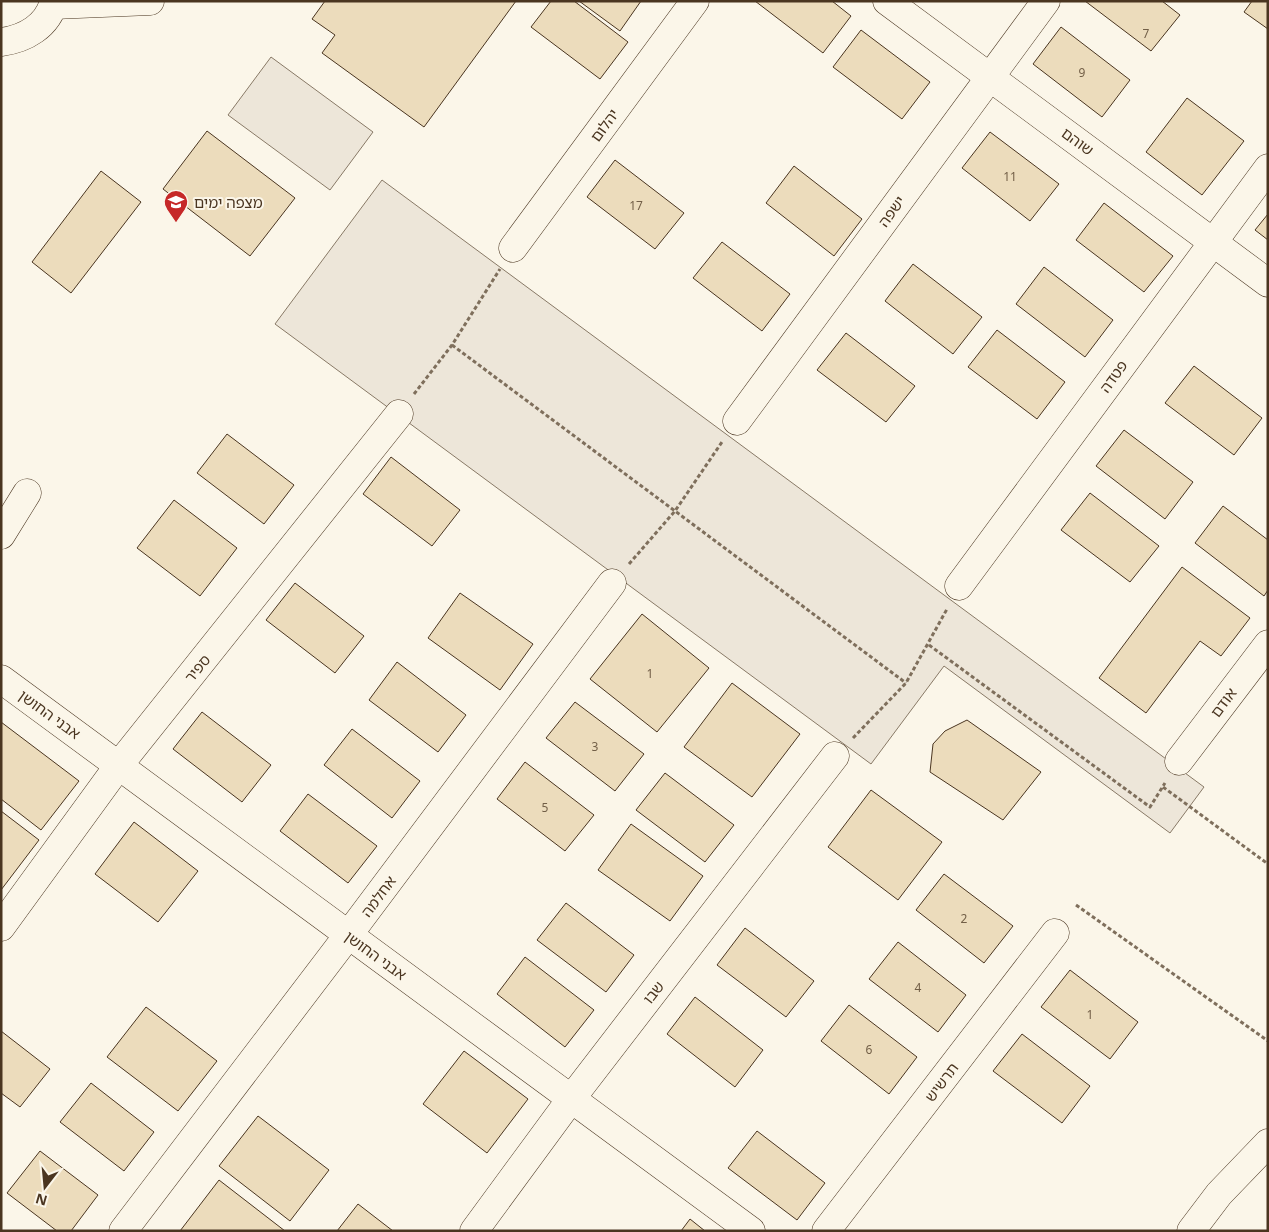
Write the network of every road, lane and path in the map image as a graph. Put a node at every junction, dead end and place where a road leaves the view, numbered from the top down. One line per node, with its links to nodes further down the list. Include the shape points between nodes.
1 (150, 1): 5 (street)
2 (695, 1): 10 (street, יהלום)
3 (887, 1): 7 (street, שוהם)
4 (1046, 1): 7 (street, ישפה)
5 (54, 3): 6 (street, via 38,28)
6 (5, 47)
7 (990, 77): 9 (street, שוהם); 14 (street, ישפה)
8 (1268, 168): 9 (street, פטדה)
9 (1212, 241): 11 (street, שוהם); 19 (street, פטדה)
10 (513, 248): 12 (path)
11 (1268, 283)
12 (452, 345): 13 (path); 16 (path)
13 (399, 414): 26 (street, ספיר)
14 (737, 421): 16 (path)
15 (27, 493): 17 (street)
16 (675, 511): 18 (path); 23 (path)
17 (1, 535)
18 (612, 583): 33 (street, אחלמה)
19 (960, 586): 21 (path)
20 (1268, 644): 25 (street, אודם)
21 (929, 645): 23 (path); 28 (path)
22 (1, 679): 26 (street, אבני החושן)
23 (906, 683): 24 (path)
24 (834, 756): 35 (street, שבו)
25 (1179, 761)
26 (119, 766): 31 (street, ספיר); 33 (street, אבני החושן)
27 (1163, 787): 29 (path)
28 (1150, 807)
29 (1268, 864)
30 (1076, 905): 34 (path)
31 (1, 927)
32 (1055, 933): 40 (street, תרשיש)
33 (349, 934): 35 (street, אבני החושן); 37 (street, אחלמה)
34 (1268, 1041)
35 (571, 1099): 38 (street, שבו); 39 (street, אבני החושן)
36 (1268, 1143): 41 (street, via 1220,1194)
37 (123, 1231)
38 (474, 1231)
39 (751, 1231)
40 (826, 1231)
41 (1191, 1231)

